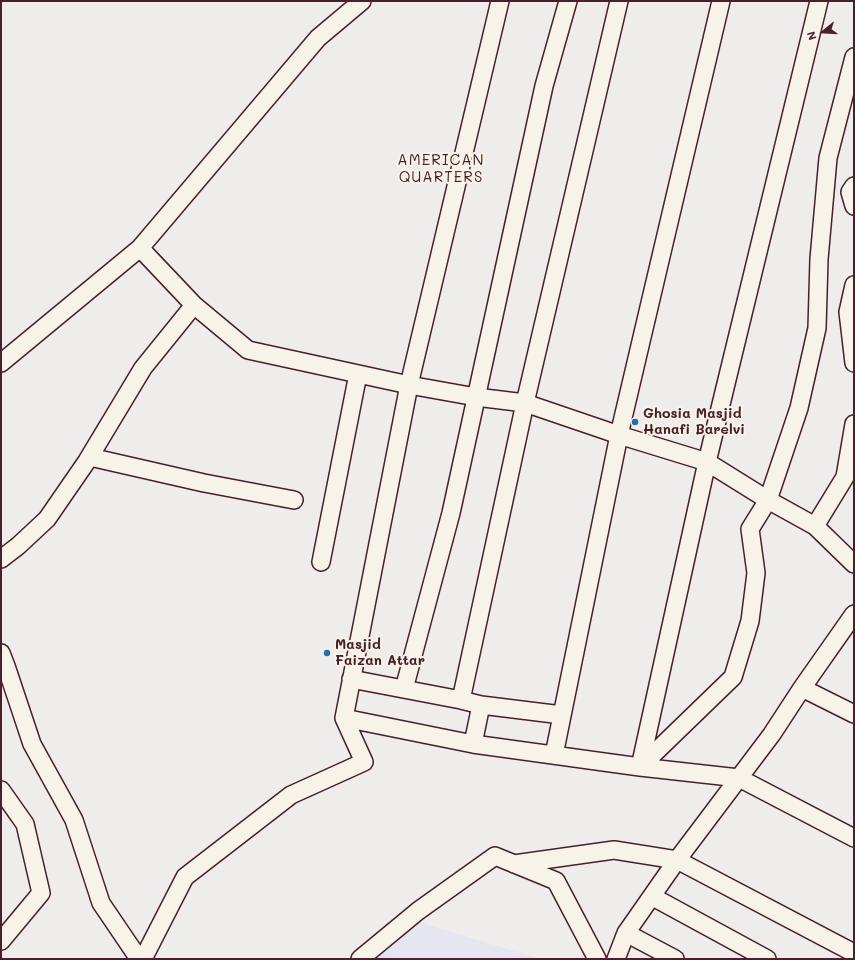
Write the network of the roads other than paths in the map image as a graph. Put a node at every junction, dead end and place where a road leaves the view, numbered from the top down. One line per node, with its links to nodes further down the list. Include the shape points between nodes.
1 (362, 1): 10 (street, via 318,38)
2 (500, 1): 16 (street)
3 (568, 1): 17 (street, via 544,86)
4 (619, 1): 18 (street)
5 (721, 1): 20 (street)
6 (819, 1): 22 (street)
7 (854, 57): 24 (street, via 828,158 819,259 817,328 799,408)
8 (854, 186): 9 (street, via 850,192)
9 (854, 206)
10 (140, 248): 12 (street); 13 (street)
11 (854, 285): 14 (street, via 848,312)
12 (194, 305): 15 (street, via 248,350); 21 (street, via 143,368)
13 (1, 362)
14 (854, 363)
15 (358, 374): 16 (street); 27 (street)
16 (409, 385): 17 (street); 31 (street)
17 (476, 397): 18 (street); 33 (street, via 451,512)
18 (525, 403): 20 (street); 34 (street)
19 (854, 424): 25 (street, via 845,477)
20 (619, 435): 22 (street); 37 (street)
21 (90, 456): 23 (street, via 204,483); 26 (street, via 47,519)
22 (707, 462): 24 (street); 41 (street)
23 (294, 500)
24 (768, 500): 25 (street); 41 (street, via 750,529 756,573 750,621 733,677)
25 (815, 526): 28 (street)
26 (1, 559)
27 (321, 562)
28 (854, 564)
29 (854, 614): 32 (street)
30 (1, 653): 51 (street, via 32,744 74,820 101,903)
31 (351, 679): 33 (street); 38 (street)
32 (802, 688): 36 (street); 42 (street)
33 (404, 689): 34 (street)
34 (462, 700): 35 (street)
35 (481, 706): 37 (street); 39 (street)
36 (854, 714)
37 (562, 715): 40 (street)
38 (344, 718): 39 (street); 52 (street, via 364,762 292,794 185,877)
39 (473, 744): 40 (street)
40 (554, 755): 41 (street)
41 (640, 767): 42 (street)
42 (739, 778): 44 (street); 45 (street)
43 (1, 790): 49 (street, via 25,824 41,893)
44 (854, 838)
45 (678, 860): 46 (street, via 614,850); 47 (street); 50 (street)
46 (514, 864): 53 (street, via 495,856 418,911); 54 (street, via 556,881)
47 (652, 896): 48 (street); 57 (street)
48 (626, 933): 55 (street); 56 (street)
49 (1, 941)
50 (854, 953)
51 (139, 959)
52 (143, 959)
53 (360, 959)
54 (597, 959)
55 (616, 959)
56 (675, 959)
57 (767, 959)

